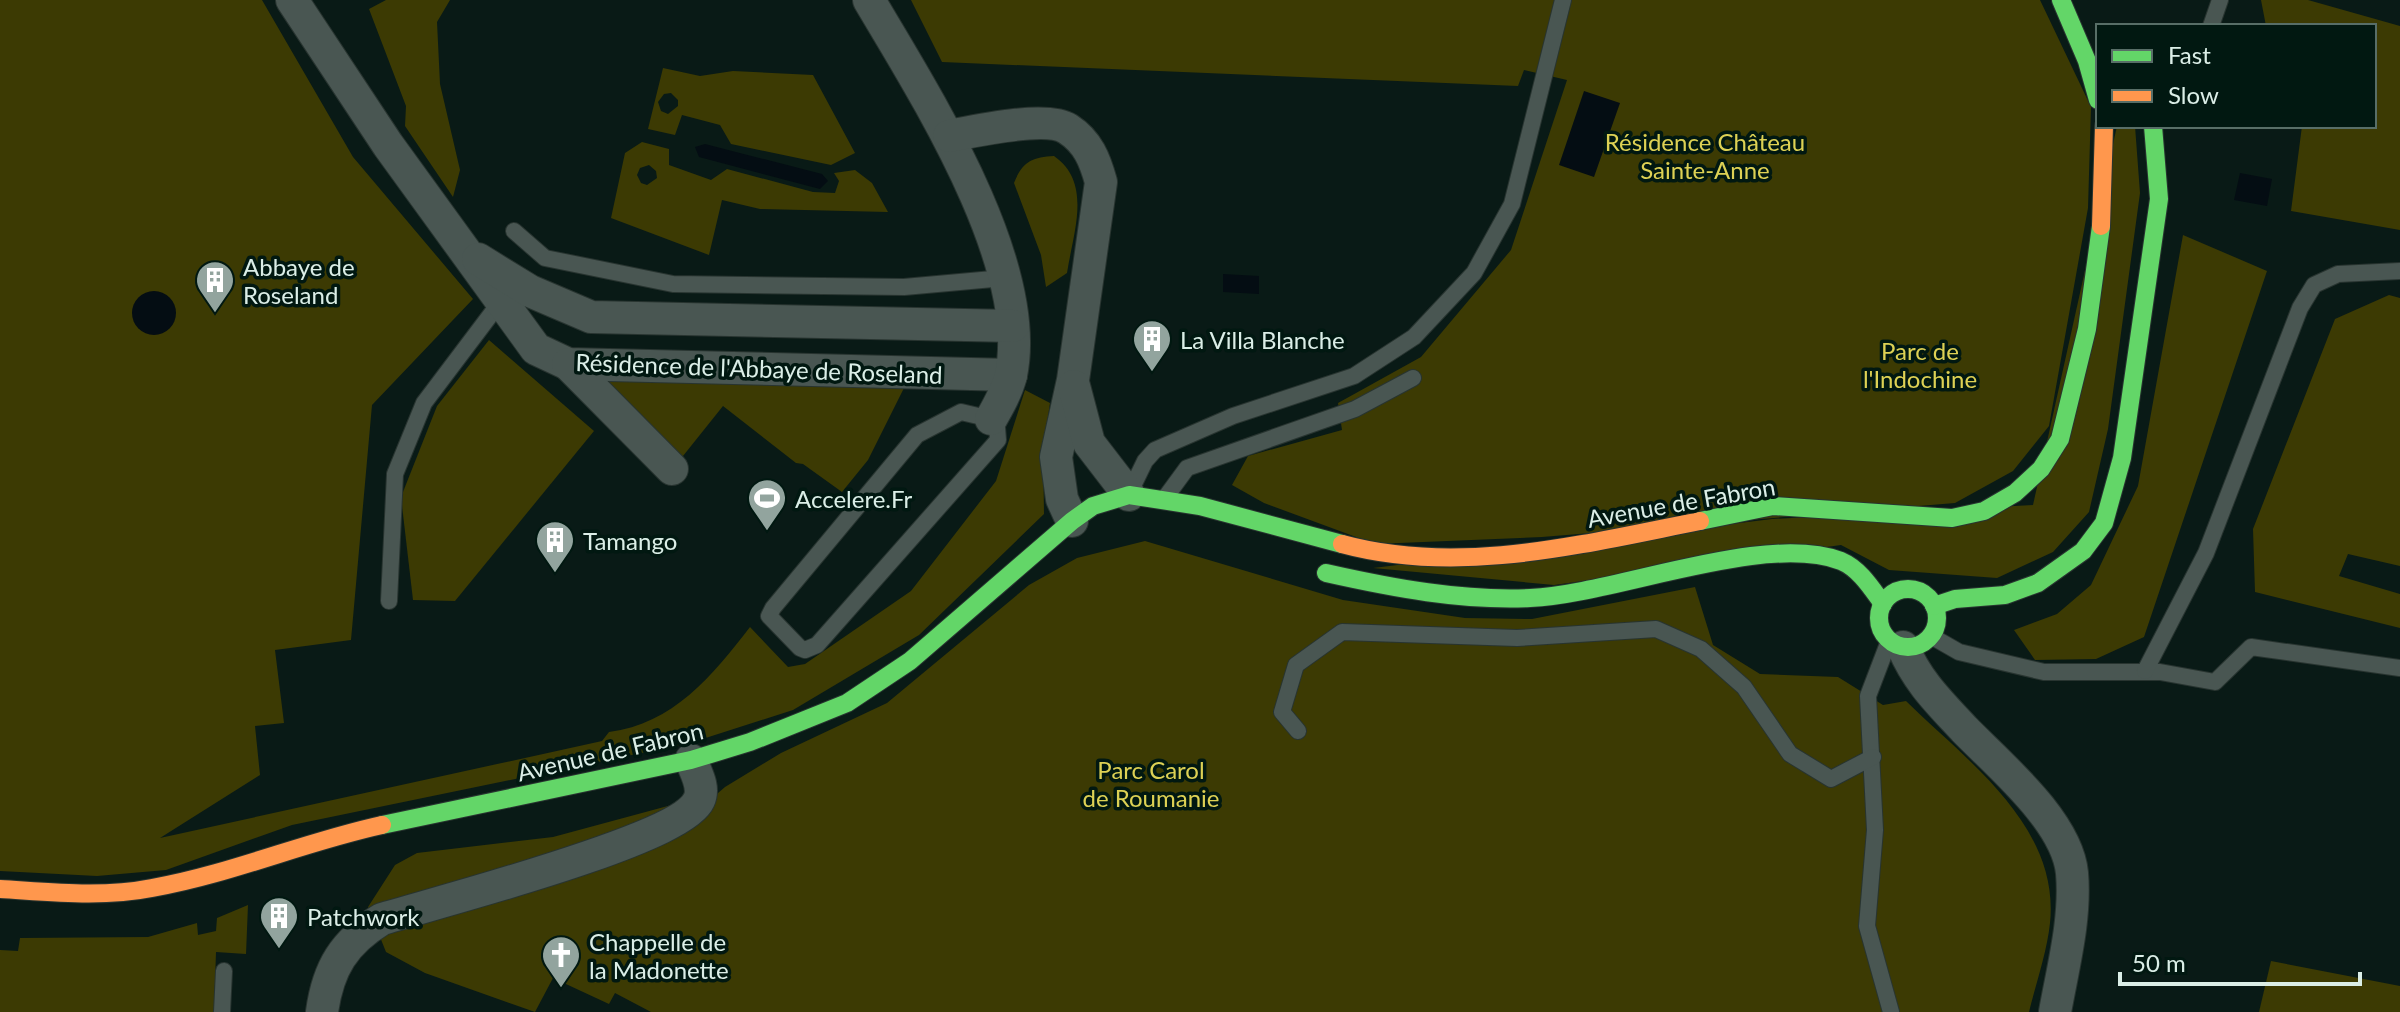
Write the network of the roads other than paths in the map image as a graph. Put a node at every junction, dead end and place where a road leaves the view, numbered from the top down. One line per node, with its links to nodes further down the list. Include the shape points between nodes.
1 (292, 0): 12 (street, Résidence de l'Abbaye de Roseland)
2 (869, 0): 10 (street)
3 (1563, 0): 23 (lane, via 1512,204 1474,273 1414,337 1354,376 1233,416 1155,450)
4 (2061, 0): 7 (street, via 2076,19)
5 (2220, 0): 6 (lane)
6 (2212, 24)
7 (2096, 93)
8 (2104, 128): 24 (street, Avenue de Fabron, via 2102,219 2087,329 2060,439 2041,469 1984,511 1952,518 1773,506 1585,544 1477,558 1432,558 1382,555 1200,506)
9 (2153, 128): 30 (street, via 2159,199 2122,458 2103,526 2056,573 2023,590 1987,598 1950,597)
10 (949, 136): 14 (street); 20 (street, via 1039,124 1066,127 1093,153 1101,182)
11 (514, 231): 14 (lane, via 545,258 673,284 904,287)
12 (464, 251): 15 (street, Résidence de l'Abbaye de Roseland); 16 (street, Résidence de l'Abbaye de Roseland, via 530,291 591,317)
13 (2400, 271): 33 (lane, via 2338,274 2314,285 2300,308 2206,553)
14 (1004, 278): 16 (street)
15 (501, 301): 17 (street, Résidence de l'Abbaye de Roseland, via 536,349); 28 (lane, via 424,403 395,474)
16 (1013, 326): 18 (street)
17 (568, 364): 18 (street, Résidence de l'Abbaye de Roseland); 22 (street)
18 (1011, 375): 21 (street)
19 (1413, 378): 24 (lane, via 1355,409 1187,468)
20 (1073, 380): 23 (street, via 1089,443); 25 (street, via 1056,457 1062,499)
21 (991, 419): 21 (lane, via 961,412 917,435 773,608 772,623 800,648 817,645 998,440)
22 (672, 469)
23 (1129, 495): 24 (street, Avenue de Fabron); 25 (street, Avenue de Fabron, via 1093,506)
24 (1161, 502): 26 (street)
25 (1072, 521): 36 (street, Avenue de Fabron, via 942,637 847,703)
26 (1183, 524)
27 (1303, 567): 29 (street, via 1428,593 1534,598 1788,555 1838,560 1855,569)
28 (389, 601)
29 (1883, 604): 30 (street, via 1896,592 1914,590); 31 (street, via 1880,627)
30 (1934, 606): 31 (street, via 1937,616)
31 (1907, 641): 33 (lane, via 2044,672); 35 (lane, via 1868,696); 42 (street, via 1918,680 2031,798 2058,834 2072,871 2069,937)
32 (2400, 668): 33 (lane, via 2251,647 2215,682)
33 (2145, 671)
34 (1298, 731): 35 (lane, via 1282,712 1296,665 1342,632 1517,638 1656,629 1701,649 1744,687 1790,754 1831,779)
35 (1873, 757): 41 (lane, via 1875,830 1867,926)
36 (691, 760): 37 (street, Avenue de Fabron, via 345,833 149,889 87,894); 40 (street, via 702,788 699,800 691,811 642,839 382,919 365,930 335,962)
37 (0, 889)
38 (224, 971): 39 (lane)
39 (222, 1012)
40 (322, 1012)
41 (1891, 1012)
42 (2055, 1012)

